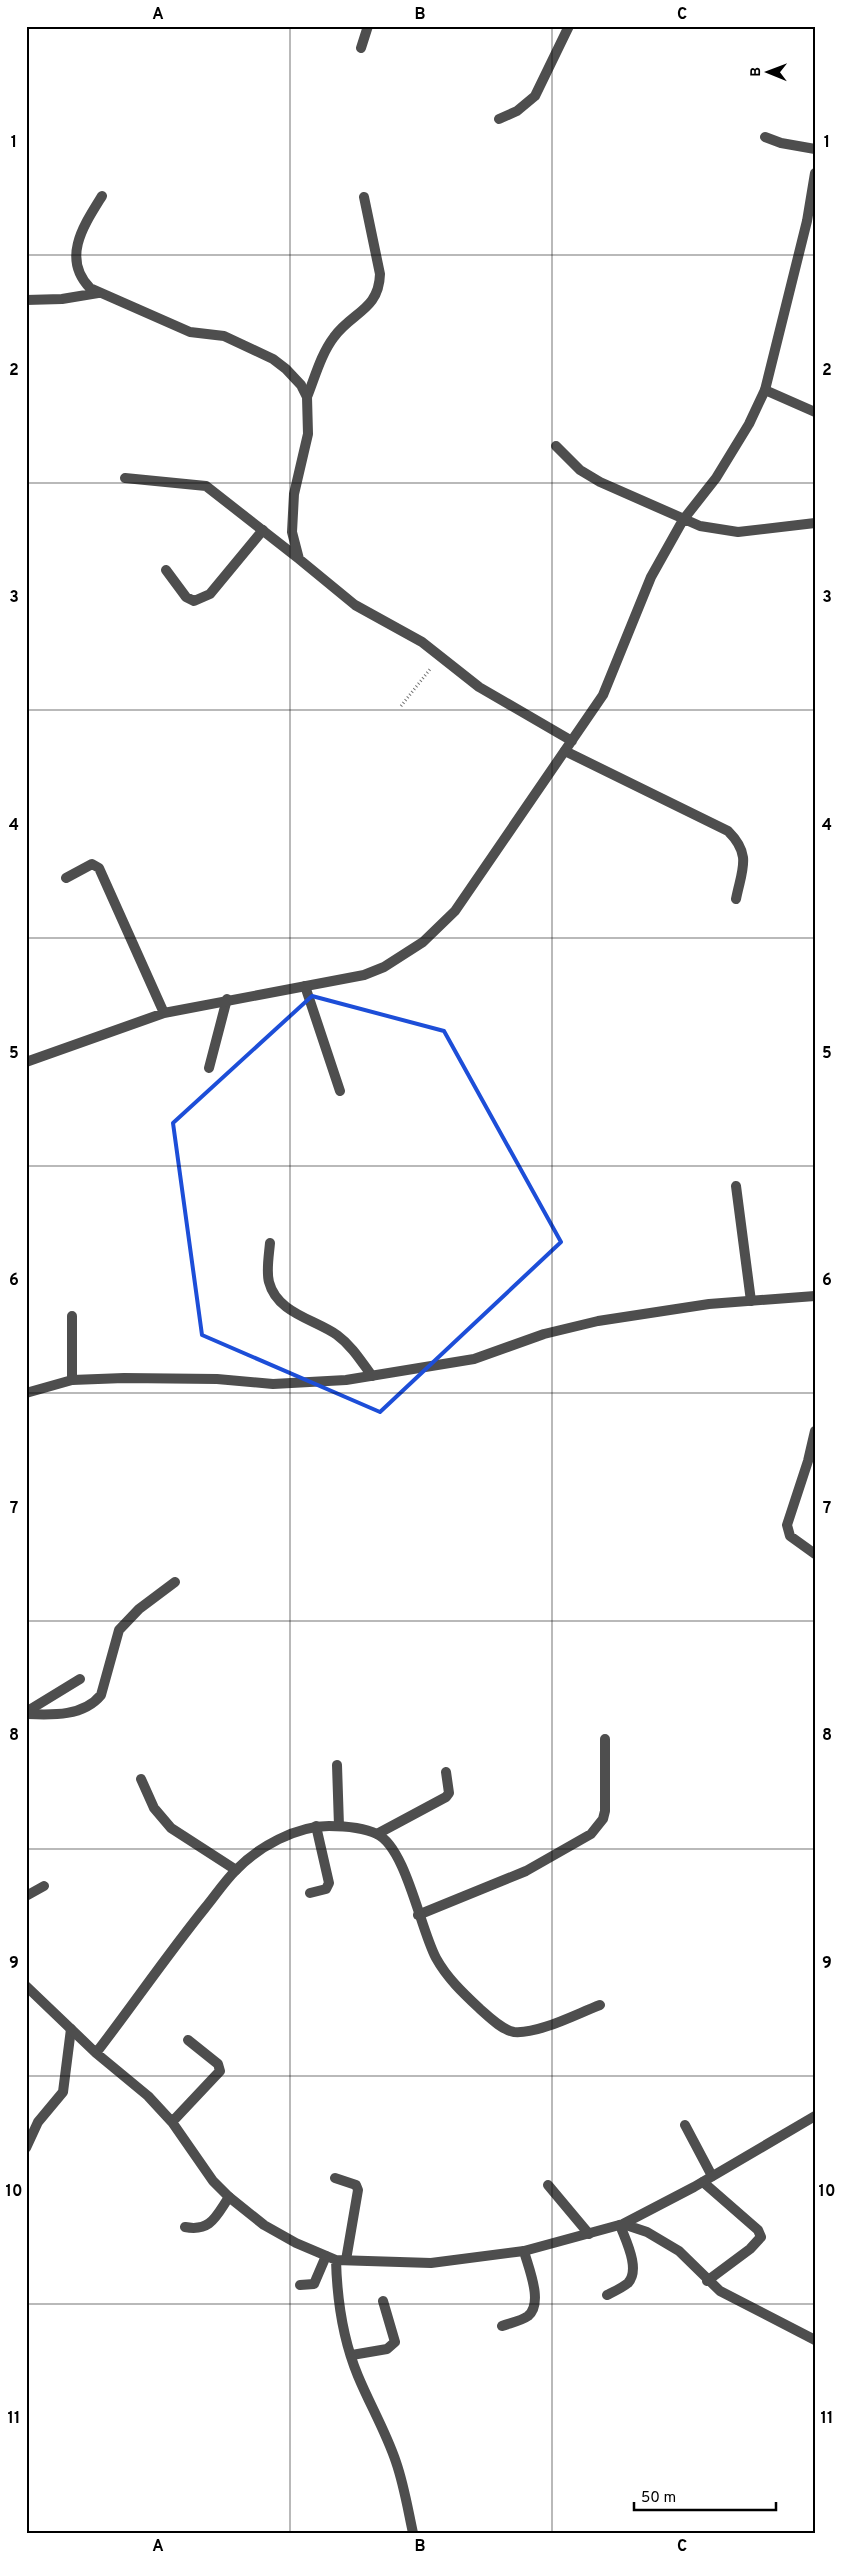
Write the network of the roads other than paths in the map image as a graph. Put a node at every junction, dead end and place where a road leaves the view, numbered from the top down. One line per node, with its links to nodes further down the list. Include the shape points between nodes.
1 (368, 26): 3 (street)
2 (569, 26): 4 (street, via 535,96 517,111)
3 (361, 48)
4 (499, 119)
5 (765, 137): 6 (street)
6 (815, 149)
7 (815, 173): 12 (street, via 807,221)
8 (102, 196): 10 (street, via 81,229 77,243 77,267 82,280)
9 (364, 196): 13 (street, via 380,274 376,297 334,336 324,352)
10 (98, 293): 11 (street); 13 (street, via 190,332 224,336 273,359 301,385)
11 (26, 300)
12 (765, 390): 14 (street); 17 (street, via 749,424 716,478)
13 (307, 397): 20 (street, via 308,434 294,494 292,532)
14 (815, 412)
15 (556, 446): 17 (street, via 580,470 600,482)
16 (125, 478): 19 (street, via 206,486)
17 (683, 520): 18 (street, via 738,532); 22 (street, via 651,577 603,695)
18 (815, 524)
19 (264, 530): 20 (street); 21 (street, via 210,594 202,598 194,601 186,597)
20 (299, 559): 22 (street, via 355,605 422,642 479,687)
21 (166, 570)
22 (572, 741): 23 (street)
23 (565, 751): 25 (street, via 728,832 743,851 744,863); 26 (street, via 455,911 423,942 384,967 364,975)
24 (66, 878): 28 (street, via 92,864 99,868)
25 (736, 899)
26 (305, 986): 27 (street); 31 (street)
27 (227, 999): 28 (street); 30 (street)
28 (164, 1013): 29 (street)
29 (26, 1062)
30 (209, 1068)
31 (340, 1090)
32 (736, 1186): 35 (street)
33 (270, 1243): 37 (street, via 269,1281 276,1296 283,1304 336,1334 352,1348)
34 (815, 1296): 35 (street)
35 (751, 1301): 37 (street, via 598,1321 544,1334 474,1359)
36 (72, 1316): 38 (street)
37 (372, 1376): 38 (street, via 273,1384 217,1379)
38 (72, 1380): 39 (street)
39 (26, 1393)
40 (815, 1431): 41 (street, via 787,1525 790,1536)
41 (815, 1554)
42 (175, 1582): 44 (street, via 139,1609 119,1630 101,1695 96,1701 67,1714)
43 (80, 1679): 44 (street)
44 (26, 1713)
45 (605, 1739): 56 (street, via 605,1811 592,1834 508,1880)
46 (337, 1765): 50 (street)
47 (446, 1772): 51 (street, via 449,1793 446,1797)
48 (141, 1779): 52 (street, via 154,1808 171,1828)
49 (316, 1826): 50 (street); 52 (street, via 282,1838); 54 (street, via 328,1883 326,1889)
50 (339, 1826): 51 (street)
51 (377, 1834): 56 (street, via 388,1842 394,1852 410,1884)
52 (236, 1870): 61 (street, via 177,1942)
53 (44, 1886): 55 (street)
54 (310, 1893)
55 (26, 1896)
56 (418, 1915): 58 (street, via 436,1958 454,1984 494,2021 512,2032 529,2032)
57 (26, 1986): 59 (street)
58 (600, 2005)
59 (71, 2029): 61 (street); 65 (street, via 63,2092 38,2122)
60 (188, 2040): 63 (street, via 218,2064 220,2071)
61 (96, 2052): 63 (street, via 148,2096)
62 (815, 2116): 66 (street)
63 (172, 2122): 70 (street, via 202,2167)
64 (685, 2125): 66 (street)
65 (26, 2148)
66 (712, 2176): 68 (street)
67 (335, 2178): 76 (street, via 353,2184 358,2190)
68 (703, 2182): 71 (street); 77 (street, via 758,2230 760,2237 750,2249)
69 (548, 2185): 73 (street)
70 (229, 2197): 72 (street, via 209,2224 202,2228); 75 (street, via 264,2226)
71 (622, 2225): 73 (street); 77 (street, via 647,2232 680,2251); 79 (street, via 632,2276 627,2283)
72 (185, 2227)
73 (589, 2234): 74 (street)
74 (524, 2251): 76 (street, via 431,2263); 81 (street, via 535,2295 534,2305 527,2317)
75 (326, 2256): 76 (street); 78 (street, via 314,2284)
76 (341, 2260): 83 (street, via 342,2316)
77 (707, 2281): 82 (street, via 720,2292)
78 (300, 2285)
79 (607, 2295)
80 (383, 2301): 83 (street, via 395,2342 387,2349)
81 (502, 2326)
82 (815, 2340)
83 (352, 2355): 84 (street, via 397,2464)
84 (413, 2533)

